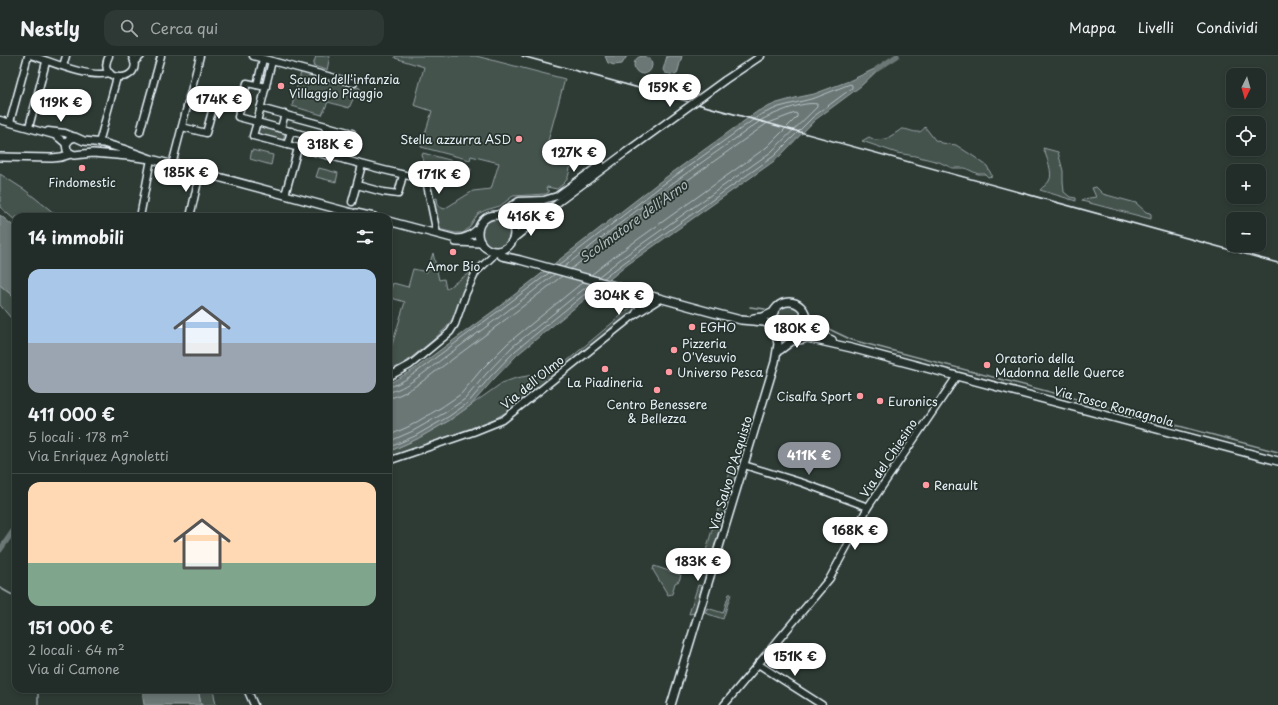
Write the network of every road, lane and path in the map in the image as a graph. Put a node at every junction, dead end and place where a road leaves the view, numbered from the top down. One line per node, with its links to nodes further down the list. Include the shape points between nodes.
1 (28, 56): 24 (street)
2 (36, 56): 13 (street)
3 (66, 56): 14 (street)
4 (109, 56): 15 (street, via 106,64)
5 (141, 56): 10 (street)
6 (159, 56): 32 (street)
7 (200, 56): 20 (street)
8 (253, 56): 11 (street)
9 (760, 56): 61 (street, bridge)
10 (133, 59): 16 (street, via 133,70 124,77)
11 (264, 59): 12 (street); 18 (street)
12 (272, 61): 17 (street); 19 (street)
13 (46, 62): 14 (street); 27 (street)
14 (63, 66): 15 (street, via 91,73)
15 (110, 73): 16 (street)
16 (117, 77): 36 (street)
17 (354, 83)
18 (257, 85): 19 (street); 25 (street, via 247,83 238,117)
19 (266, 88): 21 (street)
20 (189, 97): 28 (street); 28 (street, via 214,104 206,133)
21 (260, 108): 22 (street); 25 (street)
22 (284, 114): 26 (street); 29 (street)
23 (0, 120): 24 (street)
24 (10, 122): 27 (street)
25 (256, 122): 29 (street); 37 (street, via 253,136)
26 (327, 126): 35 (street); 39 (street, via 352,133)
27 (29, 127): 30 (street)
28 (182, 127): 48 (street)
29 (281, 128): 31 (street)
30 (40, 130): 34 (street, via 65,133); 38 (street, via 60,138)
31 (291, 131): 33 (street); 37 (street)
32 (140, 132)
33 (312, 137): 35 (street); 41 (street)
34 (78, 139): 36 (main road); 38 (main road, via 69,139); 42 (main road, via 83,148)
35 (323, 140): 39 (street)
36 (99, 143): 45 (main road)
37 (287, 145): 40 (street)
38 (66, 146): 42 (main road, via 68,152); 43 (main road, via 54,154)
39 (348, 147): 46 (street)
40 (298, 148): 41 (street); 53 (street)
41 (309, 151): 46 (street)
42 (75, 154): 43 (main road, via 57,158); 45 (main road, via 125,155)
43 (31, 157): 44 (main road)
44 (0, 158)
45 (151, 159): 48 (main road); 56 (street)
46 (345, 160): 49 (street)
47 (602, 164): 55 (street, via 557,196 547,200 519,201)
48 (172, 165): 50 (main road)
49 (362, 165): 51 (street); 52 (street)
50 (200, 172): 53 (main road); 57 (street)
51 (403, 175): 52 (street, via 398,194); 59 (street, via 426,180)
52 (357, 185): 54 (street)
53 (286, 195): 58 (main road)
54 (352, 202)
55 (513, 204): 60 (street); 63 (street, via 510,211)
56 (141, 213)
57 (191, 213)
58 (352, 213)
59 (433, 213): 66 (street, via 432,224); 67 (street)
60 (497, 215): 63 (main road, via 503,216); 65 (main road, via 485,218)
61 (538, 219): 63 (street, via 523,227); 68 (street)
62 (392, 222): 66 (main road)
63 (511, 223): 68 (main road, via 514,234)
64 (392, 226): 69 (main road, via 457,243)
65 (478, 229): 67 (main road, via 463,239); 69 (main road)
66 (426, 231): 67 (main road)
67 (437, 234)
68 (512, 241): 70 (main road, via 505,249); 71 (main road)
69 (481, 243): 70 (main road)
70 (496, 252): 71 (main road, via 502,256); 86 (street, via 476,272 456,324 450,332 410,365)
71 (515, 258): 72 (main road)
72 (633, 291): 73 (main road); 75 (main road, via 642,290 748,317 759,318)
73 (641, 293): 74 (main road); 76 (street, Via dell'Olmo, via 643,301)
74 (660, 299): 76 (street, Via dell'Olmo); 78 (main road)
75 (774, 312): 77 (main road, via 783,303 794,302 803,308); 79 (main road, via 772,321)
76 (633, 316): 88 (street, Via dell'Olmo, via 503,420)
77 (806, 319): 80 (main road, via 803,329); 83 (main road, Via Tosco Romagnola, via 812,330)
78 (743, 320): 79 (main road, via 764,322); 81 (main road, via 765,326)
79 (775, 328): 80 (main road, via 783,335); 81 (main road)
80 (794, 335): 82 (main road, Via Tosco Romagnola); 84 (main road, via 784,342)
81 (777, 336): 85 (main road)
82 (808, 338): 83 (main road, Via Tosco Romagnola); 84 (main road, via 792,341)
83 (851, 348): 87 (main road, Via Tosco Romagnola)
84 (780, 350): 85 (main road)
85 (775, 362): 90 (main road, Via Salvo D'Acquisto)
86 (392, 375)
87 (957, 376): 89 (main road, Via Tosco Romagnola); 91 (street, Via del Chiesino)
88 (392, 460)
89 (1278, 461)
90 (744, 465): 91 (street); 95 (main road, Via Salvo D'Acquisto)
91 (868, 507): 92 (street, Via del Chiesino, via 830,578)
92 (758, 664): 96 (street, Via del Chiesino); 97 (street)
93 (249, 693): 94 (street)
94 (254, 705)
95 (671, 705)
96 (724, 705)
97 (822, 705)

